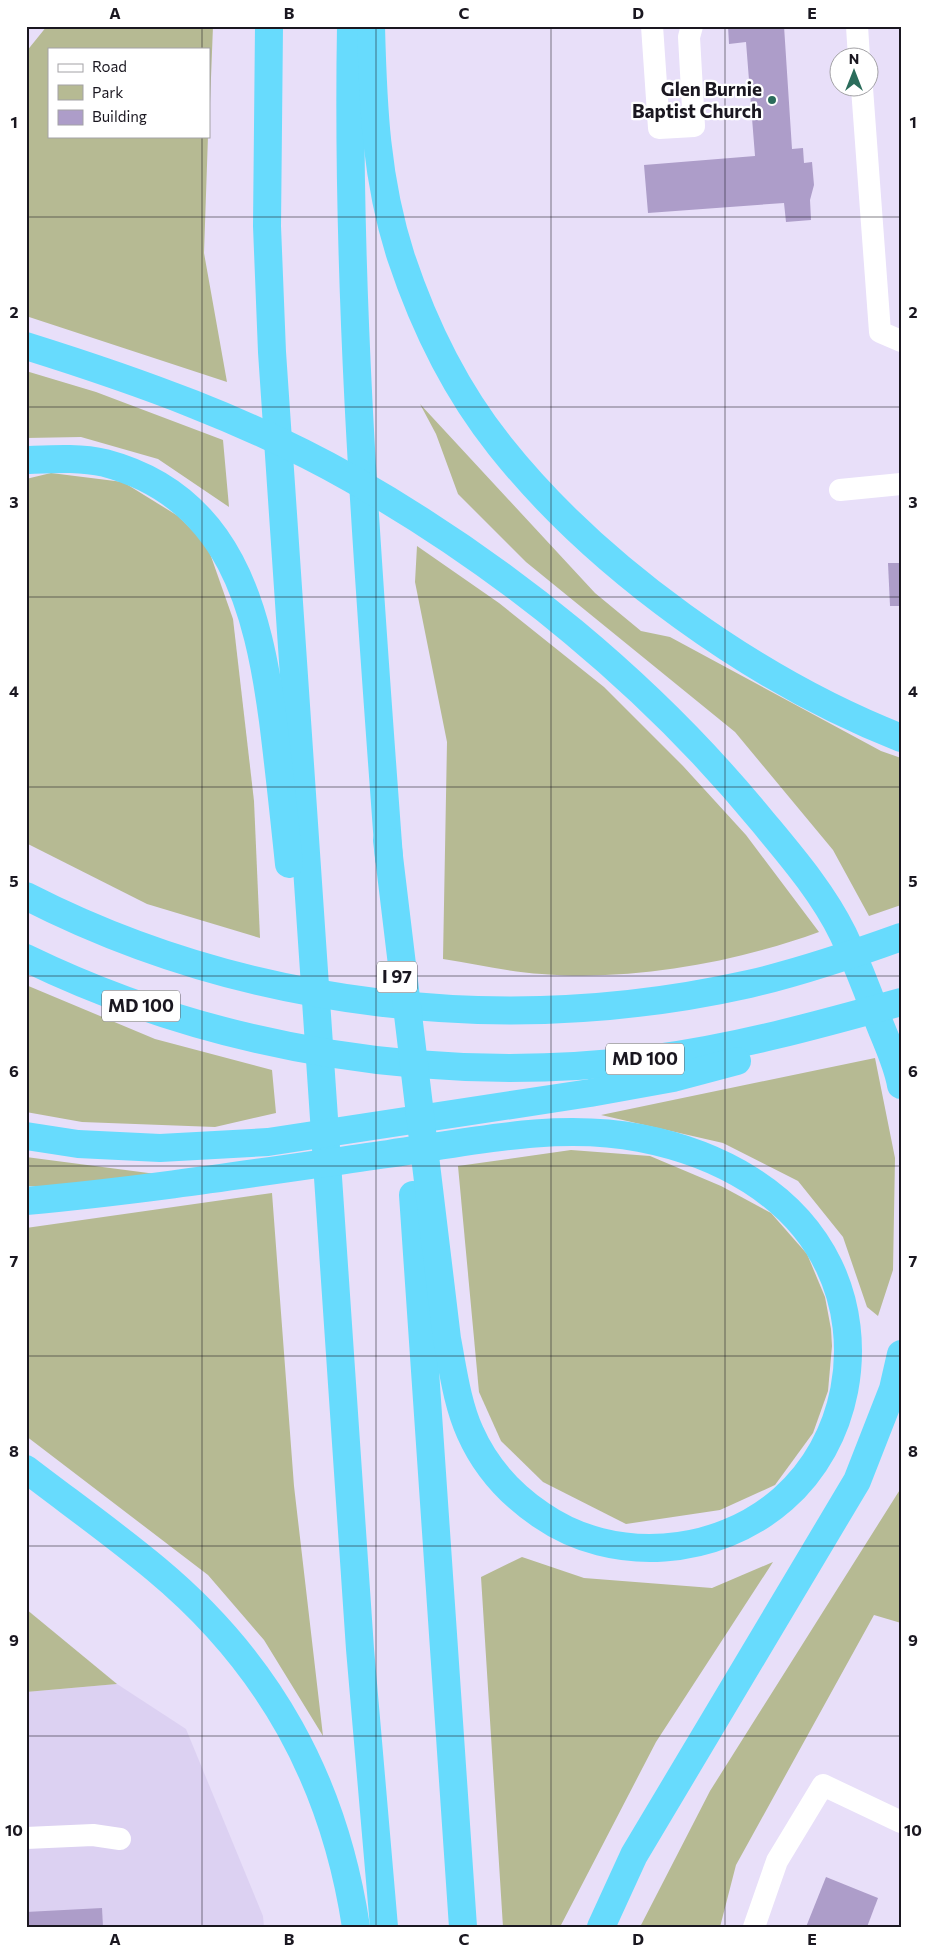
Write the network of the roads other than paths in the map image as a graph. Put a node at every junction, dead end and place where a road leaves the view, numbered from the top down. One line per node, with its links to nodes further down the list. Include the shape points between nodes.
1 (269, 26): 26 (highway, via 267,226 272,352)
2 (351, 26): 15 (highway, I 97, via 350,220 354,353)
3 (371, 26): 14 (highway, via 376,149 401,256 438,349 499,446 545,498 636,581 763,669)
4 (652, 26): 5 (lane, via 659,128 694,126 689,37)
5 (692, 26)
6 (857, 26): 7 (lane)
7 (858, 48)
8 (863, 98): 9 (lane, via 880,332)
9 (901, 341)
10 (26, 346): 23 (highway, via 102,370 214,412 351,478 424,522 544,608 680,729 737,790 802,870 842,932)
11 (26, 460): 26 (highway, via 64,458 104,463 138,474 168,491 198,515 220,542 240,579 254,618 266,668 278,758)
12 (901, 484): 13 (lane)
13 (840, 490)
14 (901, 738)
15 (387, 840): 25 (highway, via 448,1339 456,1388 469,1431 490,1468 520,1501 555,1525 598,1543 640,1549 680,1547 718,1537 758,1517 784,1498 810,1469 842,1407 849,1369 848,1332 840,1288 820,1246 793,1212 762,1185 723,1164 643,1138 599,1132 550,1133 461,1144 271,1171); 36 (highway, I 97)
16 (26, 882): 19 (highway)
17 (26, 896): 19 (highway, via 68,917)
18 (888, 941): 19 (highway, via 750,984 640,1003 520,1011 453,1009 332,996 203,967)
19 (149, 948)
20 (26, 958): 22 (highway, MD 100, via 137,1004 199,1024 262,1040 386,1062 458,1068 527,1068 650,1059)
21 (901, 1002): 22 (highway)
22 (830, 1026): 24 (highway, via 768,1052 673,1078 268,1142 160,1148 78,1144)
23 (901, 1085)
24 (26, 1136)
25 (26, 1201)
26 (338, 1321): 35 (highway, via 359,1639)
27 (901, 1354): 30 (highway, via 892,1389 857,1482)
28 (901, 1421): 30 (highway)
29 (26, 1470): 34 (highway, via 163,1575 240,1654 272,1697 299,1741 320,1790 339,1844)
30 (810, 1562): 37 (highway, via 634,1855)
31 (901, 1822): 38 (lane, via 823,1785 776,1861)
32 (26, 1838): 33 (lane, via 93,1834)
33 (120, 1839)
34 (356, 1927)
35 (384, 1927)
36 (463, 1927)
37 (601, 1927)
38 (754, 1927)

